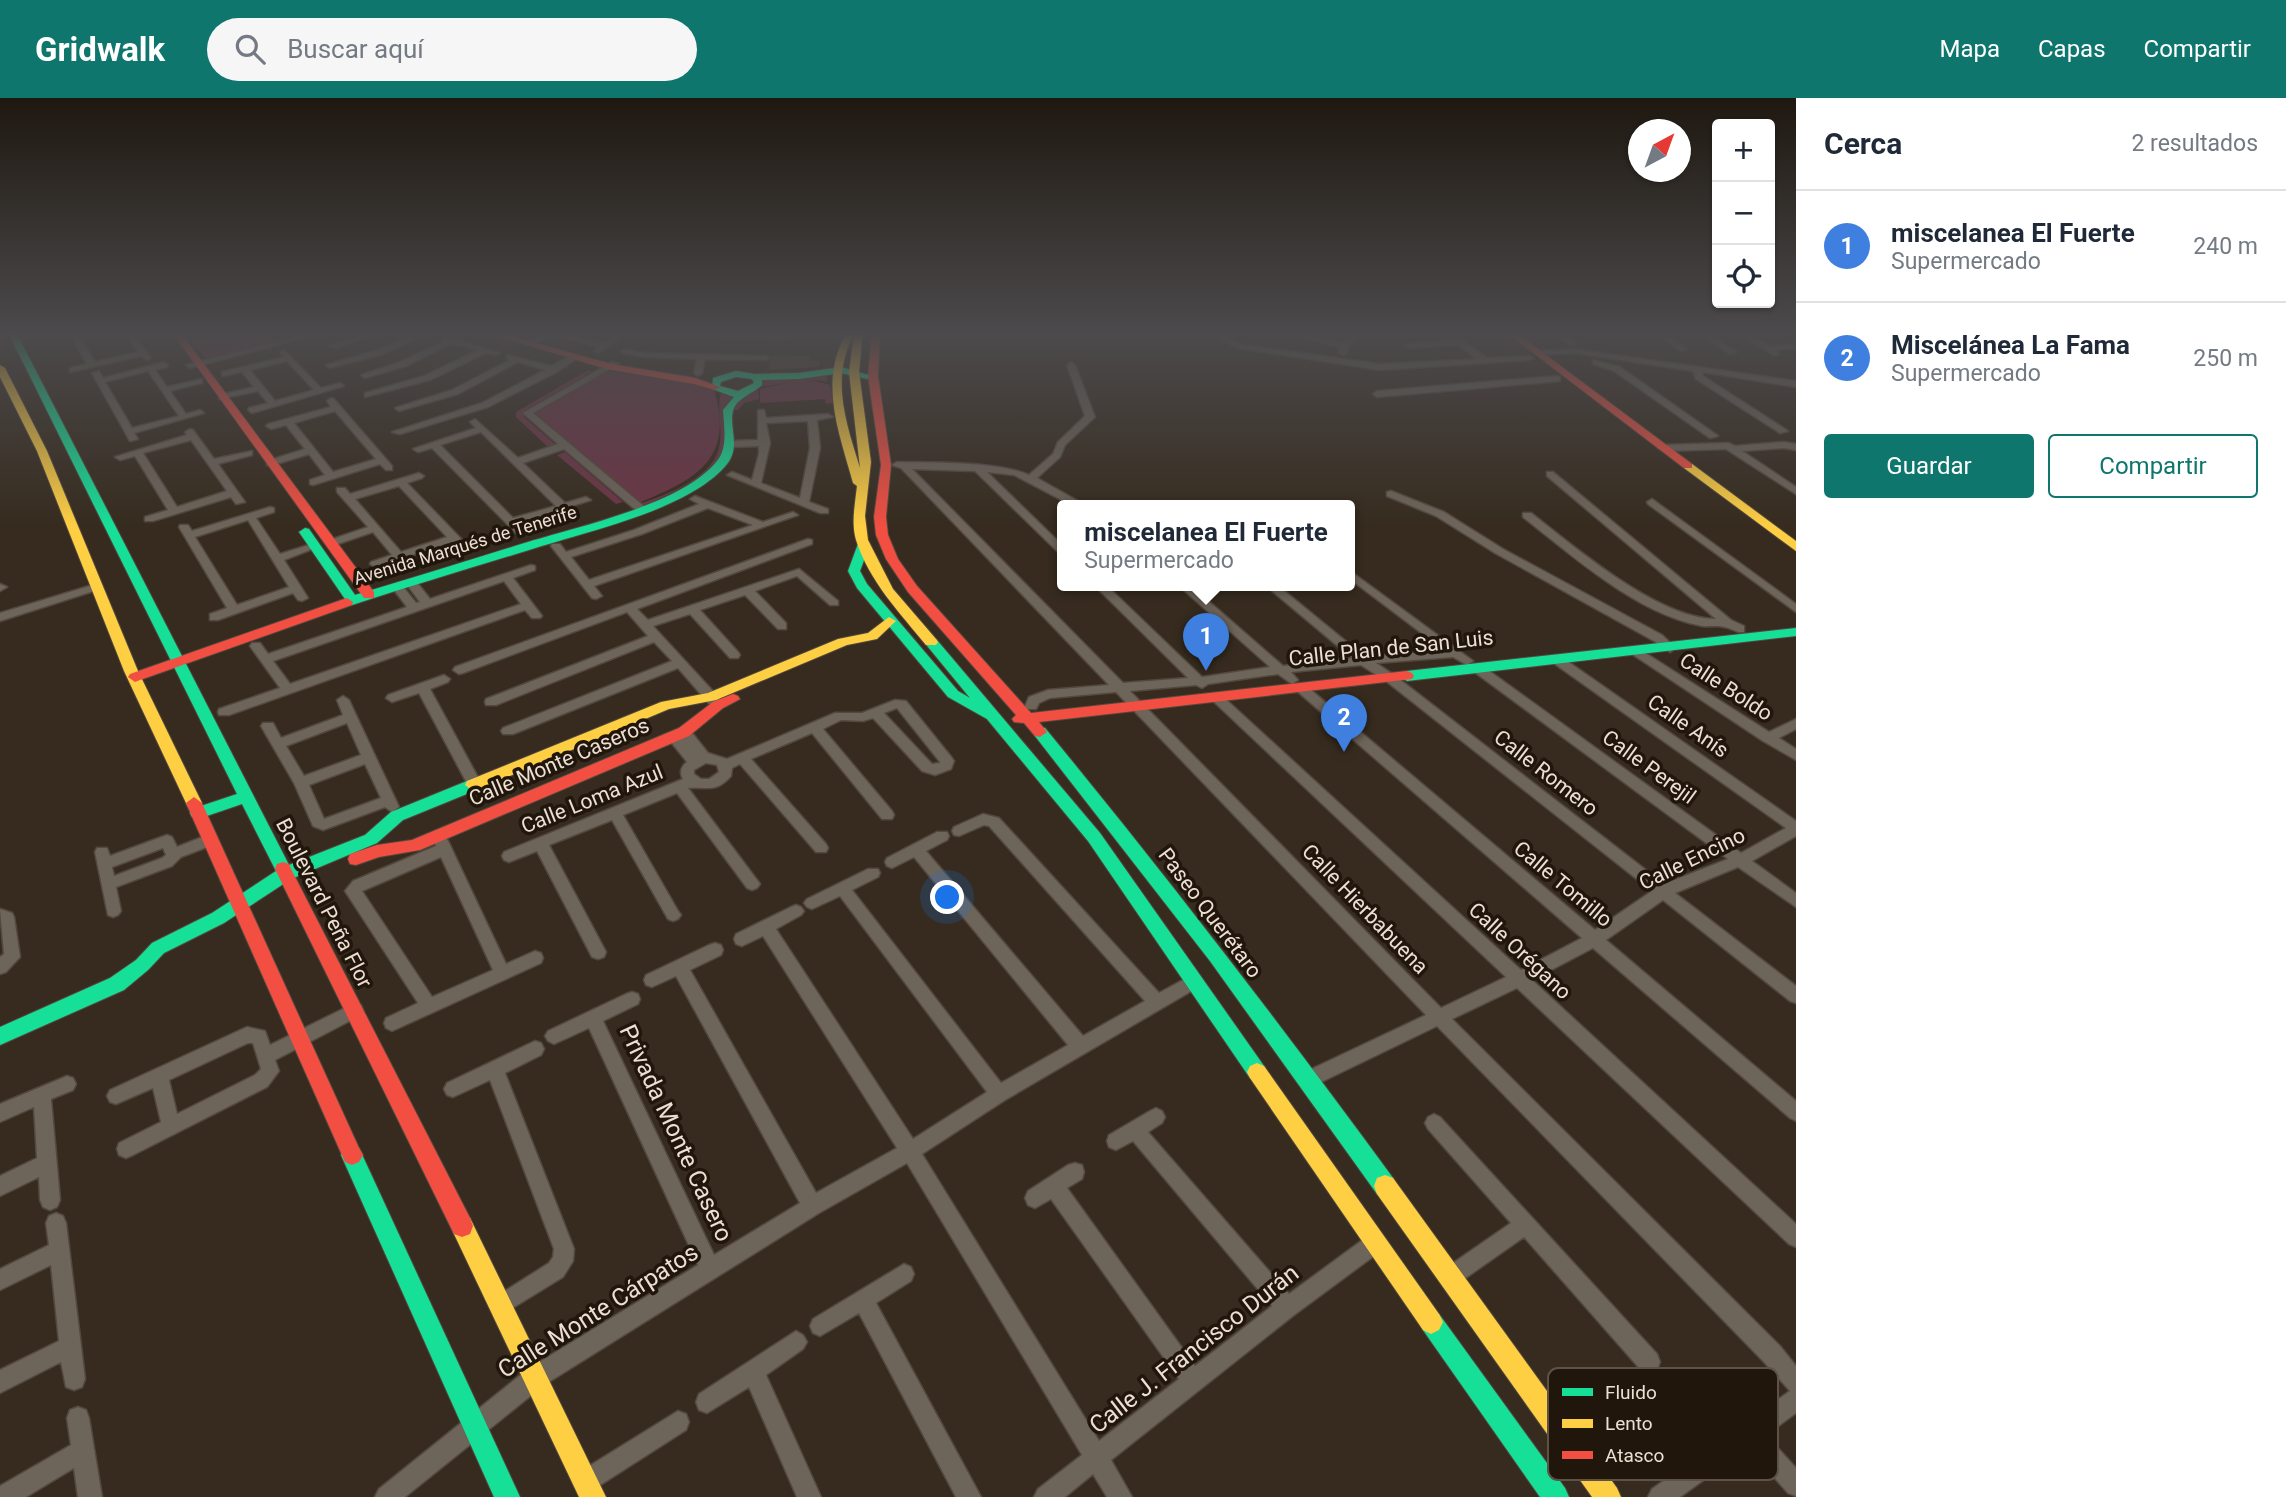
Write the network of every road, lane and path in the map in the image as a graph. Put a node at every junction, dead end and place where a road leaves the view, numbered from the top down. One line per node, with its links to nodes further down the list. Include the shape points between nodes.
1 (15, 397): 46 (main road)
2 (44, 397): 39 (main road, Boulevard Peña Flor)
3 (110, 397): 26 (street, via 131,435)
4 (170, 397): 26 (street)
5 (212, 397): 50 (main road)
6 (230, 397): 22 (street)
7 (268, 397): 23 (street)
8 (299, 397): 23 (street)
9 (429, 397): 31 (street, via 396,405)
10 (498, 397): 31 (street)
11 (553, 397): 40 (street, via 527,412)
12 (720, 397): 77 (main road, Avenida Marqués de Tenerife, via 719,444 710,463 677,488)
13 (737, 397): 37 (main road, via 728,410)
14 (840, 397): 64 (main road)
15 (858, 397): 64 (main road, via 866,446)
16 (876, 397): 53 (main road, Paseo Querétaro)
17 (1083, 397): 59 (street, via 1090,417)
18 (1584, 397): 30 (main road)
19 (1590, 397): 30 (main road)
20 (1657, 397): 35 (street)
21 (1734, 397): 33 (street)
22 (223, 399): 50 (main road)
23 (273, 404): 24 (street)
24 (252, 410)
25 (200, 413): 26 (street)
26 (184, 418)
27 (812, 418): 28 (street); 36 (street, via 762,417); 70 (street, via 815,448)
28 (828, 418)
29 (288, 421): 32 (street); 42 (street); 57 (street, via 334,405 386,464)
30 (1621, 422): 43 (main road); 73 (main road, via 1699,487)
31 (418, 425): 34 (street)
32 (271, 426)
33 (1783, 430)
34 (397, 432)
35 (1713, 436)
36 (765, 440): 37 (street); 48 (street)
37 (730, 441): 77 (main road, Avenida Marqués de Tenerife, via 723,462 701,481 673,498)
38 (434, 444): 44 (street); 51 (street, via 479,425); 82 (street)
39 (67, 445): 46 (main road); 135 (main road, Boulevard Peña Flor)
40 (567, 447): 51 (street); 77 (street)
41 (1796, 447): 45 (street)
42 (309, 448): 50 (street); 57 (street)
43 (1663, 448): 45 (street, via 1720,444); 73 (main road)
44 (418, 449)
45 (1735, 449): 63 (street)
46 (43, 451): 104 (main road)
47 (137, 452): 49 (street); 52 (street, via 192,434); 76 (street)
48 (764, 454): 62 (street); 62 (street, via 736,477)
49 (120, 457)
50 (260, 458): 52 (street); 88 (main road)
51 (519, 464): 72 (street)
52 (214, 465): 76 (street, via 237,497)
53 (886, 465): 54 (street); 154 (main road, Paseo Querétaro, via 880,517 892,559 912,589)
54 (902, 465): 55 (street); 149 (street, Calle Hierbabuena)
55 (976, 467): 59 (street); 91 (street)
56 (1550, 474): 127 (street)
57 (331, 476): 60 (street)
58 (419, 476): 61 (street)
59 (1031, 478): 68 (street)
60 (313, 482)
61 (401, 482): 84 (street, via 345,494); 87 (street)
62 (756, 485): 70 (street)
63 (1796, 491)
64 (861, 494): 90 (main road)
65 (1391, 494): 130 (street, via 1440,514)
66 (695, 499): 71 (street)
67 (586, 500): 72 (street)
68 (1066, 500)
69 (1652, 502): 118 (street)
70 (804, 503): 75 (street)
71 (709, 504): 83 (street); 86 (street)
72 (563, 507): 82 (street)
73 (1743, 507): 93 (main road)
74 (270, 510): 80 (street)
75 (824, 511)
76 (174, 512): 81 (street)
77 (629, 512): 86 (street); 102 (main road, Avenida Marqués de Tenerife); 109 (main road, Avenida Marqués de Tenerife)
78 (1527, 514): 127 (street, via 1586,561 1677,615 1698,624)
79 (793, 515): 83 (street)
80 (250, 516): 95 (street); 119 (street, via 187,531)
81 (149, 519)
82 (511, 523): 85 (street)
83 (762, 524): 103 (street)
84 (373, 526): 88 (street); 96 (street)
85 (520, 531)
86 (633, 534): 97 (street)
87 (454, 538): 94 (street); 96 (street)
88 (321, 542): 95 (street); 109 (main road); 111 (main road)
89 (808, 542): 115 (street)
90 (864, 544): 123 (main road, via 854,571); 157 (main road, via 887,590)
91 (1057, 545)
92 (556, 546): 97 (street)
93 (1796, 547)
94 (465, 549)
95 (275, 556): 119 (street, via 299,593)
96 (399, 556): 98 (street)
97 (564, 556): 103 (street)
98 (375, 564)
99 (531, 568): 100 (street)
100 (506, 576): 112 (street); 114 (street)
101 (1355, 578): 139 (street, Calle Perejil)
102 (404, 584): 109 (main road, Avenida Marqués de Tenerife); 112 (street); 116 (street)
103 (587, 584): 110 (street)
104 (96, 587): 121 (street); 142 (main road)
105 (747, 590): 113 (street, via 799,572); 117 (street); 126 (street)
106 (1106, 591): 148 (street, Calle Orégano)
107 (1190, 591): 145 (street, Calle Tomillo)
108 (1277, 591): 138 (street, Calle Romero)
109 (367, 592): 111 (main road, Avenida Marqués de Tenerife)
110 (596, 596)
111 (350, 597): 135 (main road, Avenida Marqués de Tenerife)
112 (427, 603): 116 (street)
113 (834, 604)
114 (528, 605): 120 (street); 147 (street)
115 (629, 607): 125 (street); 141 (street)
116 (414, 608): 136 (street)
117 (692, 609): 125 (street); 134 (street)
118 (1796, 609)
119 (234, 610): 122 (street)
120 (536, 616)
121 (0, 617)
122 (214, 617)
123 (889, 621): 132 (main road); 152 (main road, Calle Monte Caseros, via 872,636 843,642)
124 (1796, 622): 127 (main road, Calle Plan de San Luis)
125 (646, 625): 129 (street)
126 (782, 626)
127 (1733, 626): 130 (main road, Calle Plan de San Luis)
128 (1796, 632): 130 (main road, Calle Plan de San Luis)
129 (656, 637): 140 (street); 153 (street)
130 (1664, 643): 133 (main road, Calle Plan de San Luis); 139 (main road, Calle Plan de San Luis)
131 (256, 646): 136 (street)
132 (913, 648): 152 (main road, Calle Monte Caseros, via 883,644 842,652); 157 (main road, via 953,694)
133 (1636, 651): 137 (main road, Calle Plan de San Luis); 164 (street, Calle Boldo)
134 (734, 655)
135 (174, 659): 142 (main road, Avenida Marqués de Tenerife); 174 (main road, Boulevard Peña Flor)
136 (265, 659): 147 (street)
137 (1556, 659): 139 (main road, Calle Plan de San Luis); 180 (street, Calle Anís)
138 (1362, 660): 139 (street); 143 (street, Calle Romero); 145 (street)
139 (1466, 660): 143 (main road, Calle Plan de San Luis); 191 (street, Calle Perejil)
140 (679, 663): 152 (street); 162 (street)
141 (459, 670)
142 (133, 674): 177 (main road)
143 (1384, 674): 145 (main road, Calle Plan de San Luis); 198 (street, Calle Romero)
144 (444, 678): 146 (street)
145 (1292, 679): 148 (main road, Calle Plan de San Luis); 148 (street); 208 (street, Calle Tomillo)
146 (422, 687): 150 (street); 172 (street)
147 (287, 689): 155 (street)
148 (1207, 689): 149 (main road, Calle Plan de San Luis); 149 (street); 215 (street, Calle Orégano)
149 (1127, 697): 154 (main road, Calle Plan de San Luis); 154 (street, via 1040,696); 223 (street, Calle Hierbabuena)
150 (392, 698)
151 (343, 700): 158 (street)
152 (715, 701): 163 (main road, Calle Monte Caseros); 172 (main road, Calle Monte Caseros, via 666,705)
153 (491, 702)
154 (1026, 710): 157 (main road, Calle Plan de San Luis); 234 (main road, Paseo Querétaro)
155 (224, 712)
156 (875, 712): 156 (street, via 927,768 942,770 946,766 947,761 901,704); 161 (street, via 856,718 840,716)
157 (995, 716): 217 (main road, via 1094,837)
158 (350, 717): 165 (street); 167 (street)
159 (1796, 723): 164 (street)
160 (268, 726): 165 (street)
161 (814, 727): 168 (street); 178 (street)
162 (508, 731)
163 (679, 735): 169 (street); 184 (main road, Calle Monte Caseros)
164 (1768, 738): 166 (street, Calle Boldo)
165 (278, 744): 171 (street)
166 (1796, 755)
167 (369, 757): 171 (street); 175 (street)
168 (743, 759): 170 (street); 187 (street)
169 (699, 760): 170 (street, via 720,760); 173 (street, via 688,768)
170 (725, 765): 173 (street, Calle Loma Azul, via 721,780)
171 (301, 783): 175 (street, via 323,825)
172 (474, 783): 179 (main road, Calle Monte Caseros)
173 (685, 784): 176 (street, Calle Loma Azul); 196 (street)
174 (245, 797): 177 (main road); 194 (main road, Boulevard Peña Flor)
175 (389, 800): 179 (street)
176 (614, 811): 185 (street, Calle Loma Azul); 205 (street)
177 (198, 813): 183 (main road)
178 (887, 815)
179 (397, 816): 186 (main road, Calle Monte Caseros)
180 (1796, 829): 191 (street, Calle Encino)
181 (959, 831): 220 (street, via 983,819 994,822)
182 (942, 836): 188 (street)
183 (210, 839): 189 (street); 201 (main road)
184 (442, 842): 186 (main road, Calle Monte Caseros); 214 (street); 221 (street, via 353,891)
185 (540, 842): 190 (street, Calle Loma Azul); 210 (street)
186 (374, 845): 194 (main road, Calle Monte Caseros)
187 (821, 848)
188 (916, 850): 192 (street); 229 (street)
189 (171, 851): 195 (street); 195 (street, via 103,858)
190 (509, 856)
191 (1740, 860): 198 (street, Calle Encino); 199 (street, Calle Perejil)
192 (892, 862)
193 (873, 873): 197 (street)
194 (288, 880): 201 (main road, Calle Monte Caseros); 222 (main road, Boulevard Peña Flor)
195 (108, 884): 202 (street)
196 (752, 884)
197 (842, 888): 200 (street); 237 (street)
198 (1664, 891): 208 (street, Calle Encino); 218 (street, Calle Romero)
199 (1796, 901)
200 (812, 903)
201 (240, 908): 226 (main road, Calle Monte Caseros, via 158,948 117,984); 228 (main road)
202 (113, 911)
203 (796, 911): 206 (street)
204 (0, 915): 212 (street, via 6,917 12,957)
205 (673, 915)
206 (766, 927): 207 (street); 248 (street)
207 (742, 939)
208 (1595, 939): 215 (street, Calle Encino); 240 (street, Calle Tomillo)
209 (715, 950): 213 (street)
210 (598, 952)
211 (536, 958): 214 (street)
212 (0, 967)
213 (680, 967): 216 (street); 255 (street)
214 (502, 972): 221 (street)
215 (1519, 979): 223 (street, Calle Encino); 258 (street, Calle Orégano)
216 (652, 980)
217 (1194, 981): 220 (street, Calle Monte Cárpatos); 259 (main road)
218 (1796, 996)
219 (632, 999): 224 (street, Privada Monte Casero)
220 (1157, 1002): 229 (street, Calle Monte Cárpatos)
221 (429, 1006): 225 (street)
222 (355, 1010): 228 (street); 266 (main road, Boulevard Peña Flor)
223 (1438, 1016): 234 (street, Calle Encino); 277 (street, Calle Hierbabuena)
224 (593, 1018): 227 (street, Privada Monte Casero); 261 (street, Privada Monte Casero)
225 (392, 1023)
226 (0, 1036)
227 (554, 1036)
228 (298, 1039): 231 (street); 284 (main road)
229 (1081, 1047): 237 (street, Calle Monte Cárpatos)
230 (535, 1049): 232 (street)
231 (267, 1055): 233 (street, via 259,1036 247,1035); 244 (street, via 268,1076)
232 (494, 1068): 236 (street); 266 (street, via 564,1249 556,1270)
233 (159, 1076): 239 (street); 244 (street)
234 (1309, 1079): 263 (main road, Paseo Querétaro)
235 (67, 1084): 238 (street)
236 (453, 1088)
237 (999, 1094): 248 (street, Calle Monte Cárpatos)
238 (42, 1095): 241 (street); 249 (street)
239 (116, 1096)
240 (1796, 1112)
241 (0, 1113)
242 (1156, 1117): 245 (street)
243 (1434, 1123): 257 (street)
244 (172, 1127): 247 (street)
245 (1135, 1130): 246 (street); 267 (street)
246 (1116, 1141)
247 (126, 1149)
248 (910, 1151): 255 (street, Calle Monte Cárpatos); 286 (street)
249 (47, 1163): 251 (street); 254 (street)
250 (1075, 1172): 252 (street)
251 (0, 1186)
252 (1054, 1187): 253 (street); 275 (street)
253 (1035, 1198)
254 (50, 1200)
255 (812, 1206): 261 (street, Calle Monte Cárpatos)
256 (56, 1223): 260 (street)
257 (1525, 1224): 263 (street); 271 (street)
258 (1796, 1237)
259 (1375, 1243): 267 (street, Calle J. Francisco Durán); 292 (main road)
260 (59, 1250): 264 (street); 270 (street)
261 (711, 1270): 273 (street, Calle Monte Cárpatos)
262 (904, 1274): 265 (street)
263 (1450, 1278): 280 (main road, Paseo Querétaro)
264 (0, 1280)
265 (863, 1299): 268 (street); 298 (street)
266 (501, 1305): 273 (main road, Boulevard Peña Flor)
267 (1287, 1308): 275 (street, Calle J. Francisco Durán)
268 (820, 1325)
269 (796, 1342): 272 (street)
270 (71, 1346): 274 (street); 276 (street)
271 (1648, 1362)
272 (753, 1371): 279 (street); 297 (street)
273 (536, 1377): 284 (street, Calle Monte Cárpatos); 291 (main road, Boulevard Peña Flor)
274 (74, 1378)
275 (1193, 1381): 286 (street, Calle J. Francisco Durán)
276 (0, 1382)
277 (1796, 1383)
278 (1796, 1400): 281 (street)
279 (707, 1402)
280 (1548, 1414)
281 (1778, 1414)
282 (78, 1418): 285 (street)
283 (678, 1422): 291 (street)
284 (475, 1425): 295 (street, Calle Monte Cárpatos); 296 (main road)
285 (83, 1450): 293 (street); 294 (street)
286 (1096, 1459): 299 (street, Calle J. Francisco Durán); 300 (street)
287 (1778, 1465): 290 (street)
288 (1596, 1480): 301 (main road, Paseo Querétaro)
289 (1685, 1480): 302 (street)
290 (1796, 1485)
291 (589, 1489)
292 (1543, 1491)
293 (4, 1497)
294 (90, 1497)
295 (387, 1497)
296 (507, 1497)
297 (810, 1497)
298 (969, 1497)
299 (1046, 1497)
300 (1120, 1497)
301 (1608, 1497)
302 (1660, 1497)

